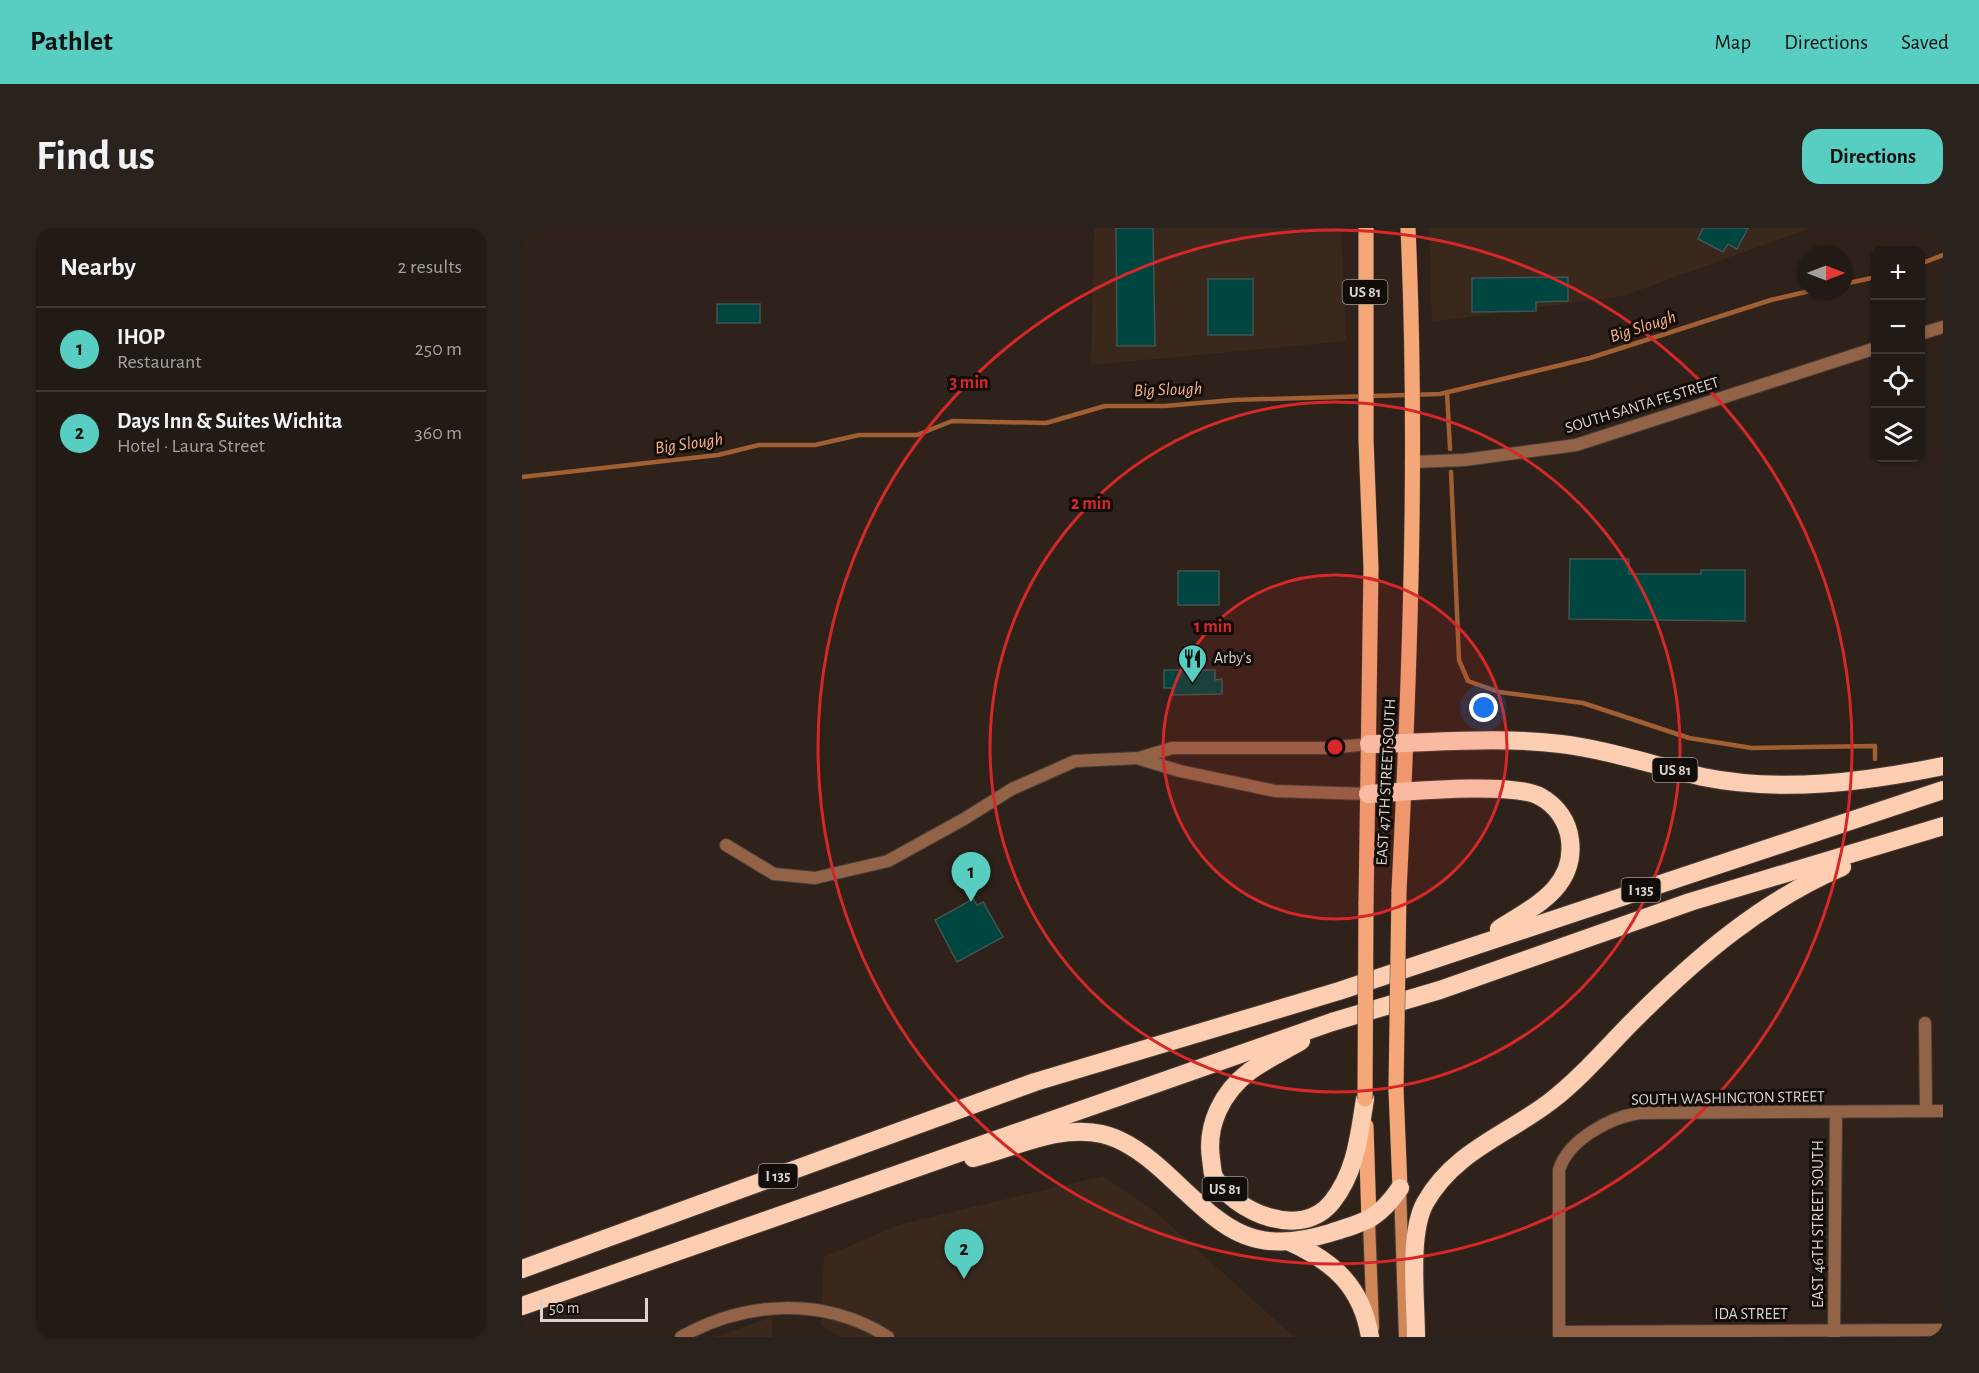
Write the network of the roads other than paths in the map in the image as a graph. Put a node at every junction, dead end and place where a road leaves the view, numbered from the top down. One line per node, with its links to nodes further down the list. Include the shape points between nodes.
1 (1365, 228): 8 (main road, EAST 47TH STREET SOUTH / US 81, via 1371,568)
2 (1408, 228): 6 (main road, EAST 47TH STREET SOUTH)
3 (1943, 327): 4 (street)
4 (1925, 332)
5 (1871, 349): 6 (street, SOUTH SANTA FE STREET, via 1576,445 1464,460)
6 (1411, 462): 7 (main road, EAST 47TH STREET SOUTH)
7 (1408, 743): 8 (highway, US 81); 10 (highway, US 81, via 1560,743 1705,777 1776,785 1891,777); 12 (main road, EAST 47TH STREET SOUTH)
8 (1369, 744): 9 (street, via 1328,748 1172,748); 13 (main road, EAST 47TH STREET SOUTH / US 81)
9 (1139, 758): 13 (street, via 1275,791); 15 (street, via 1075,761 1012,789 888,861 816,878 774,874)
10 (1943, 766)
11 (1943, 790): 16 (highway, I 135)
12 (1405, 792): 13 (highway); 16 (highway, via 1511,790 1539,796 1569,827 1571,852 1565,877 1550,896); 24 (main road, EAST 47TH STREET SOUTH, bridge, via 1399,891 1396,1090)
13 (1368, 794): 19 (main road, EAST 47TH STREET SOUTH / US 81, bridge)
14 (1934, 829): 17 (highway, I 135, via 1690,902 1440,990); 36 (highway, via 1803,883 1712,945 1550,1102 1482,1143 1437,1183 1415,1232)
15 (726, 845)
16 (1477, 943): 27 (highway, I 135, via 1339,991 1035,1082)
17 (1332, 1022): 19 (highway, US 81, via 1249,1072 1222,1101 1210,1128 1213,1175 1245,1207 1275,1219 1293,1221 1313,1215 1331,1204 1350,1172 1356,1158); 23 (highway, I 135)
18 (1925, 1023): 21 (street)
19 (1365, 1099): 25 (main road, EAST 47TH STREET SOUTH)
20 (1836, 1112): 21 (street, SOUTH WASHINGTON STREET); 30 (street, SOUTH WASHINGTON STREET, via 1629,1115 1600,1128 1570,1149 1559,1170); 31 (street, EAST 46TH STREET SOUTH)
21 (1926, 1112): 22 (street, SOUTH WASHINGTON STREET)
22 (1943, 1112)
23 (866, 1183): 26 (highway, via 1069,1131 1102,1134 1128,1144 1148,1158 1221,1223 1266,1243); 28 (highway, I 135)
24 (1400, 1188): 25 (highway); 35 (main road, EAST 47TH STREET SOUTH)
25 (1369, 1221): 26 (highway); 34 (main road, EAST 47TH STREET SOUTH)
26 (1290, 1242): 34 (highway, via 1328,1261 1351,1286)
27 (522, 1269)
28 (525, 1306)
29 (1943, 1330): 31 (street, IDA STREET)
30 (1559, 1334): 31 (street, IDA STREET)
31 (1834, 1334)
32 (681, 1337): 33 (street, via 742,1312 776,1307 821,1310 865,1322)
33 (888, 1337)
34 (1372, 1337)
35 (1405, 1337)
36 (1416, 1337)

